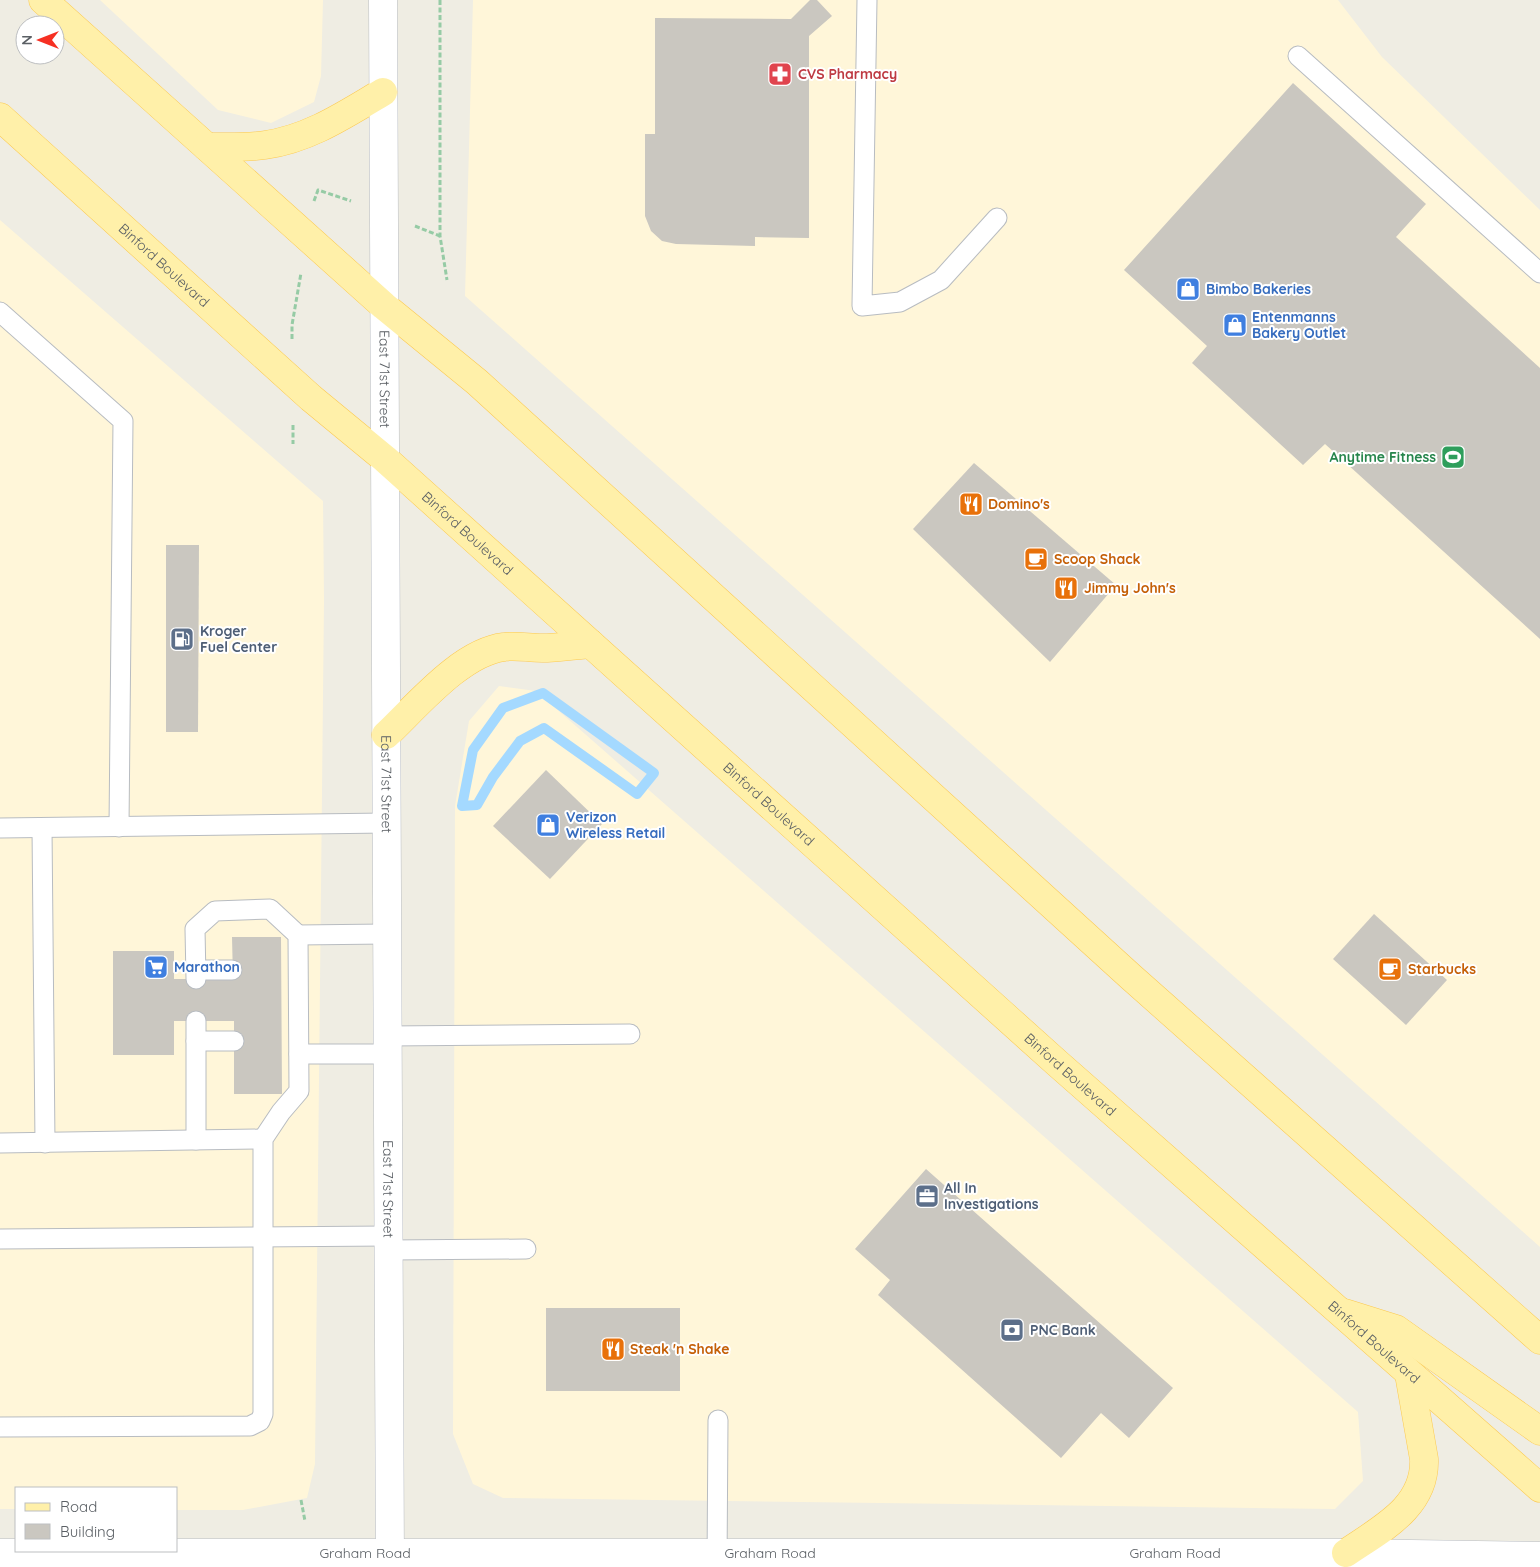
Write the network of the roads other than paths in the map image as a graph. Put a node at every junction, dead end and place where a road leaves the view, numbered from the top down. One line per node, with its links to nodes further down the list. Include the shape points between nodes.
1 (43, 0): 7 (main road)
2 (383, 0): 5 (street, East 71st Street)
3 (867, 0): 8 (lane, via 862,306 900,302 940,280)
4 (1298, 56): 9 (lane)
5 (383, 92): 7 (main road, via 320,129 290,140 265,146); 10 (street, East 71st Street)
6 (0, 117): 12 (main road, Binford Boulevard, via 311,398)
7 (207, 147): 10 (main road)
8 (997, 218)
9 (1540, 273)
10 (384, 306): 12 (street, East 71st Street); 37 (main road, via 477,382 1138,983)
11 (0, 312): 16 (lane, via 123,421)
12 (385, 459): 13 (main road, Binford Boulevard); 14 (street, East 71st Street)
13 (591, 644): 14 (main road, via 503,647 487,651 449,676); 36 (main road, Binford Boulevard)
14 (386, 735): 15 (street, East 71st Street)
15 (386, 823): 16 (lane); 19 (street, East 71st Street)
16 (119, 827): 18 (lane)
17 (0, 828): 18 (lane)
18 (42, 828): 30 (lane)
19 (386, 934): 20 (lane); 27 (street, East 71st Street)
20 (298, 935): 21 (lane, via 270,909 215,912 195,929 197,974); 26 (lane, via 290,970)
21 (232, 970)
22 (196, 1021): 24 (lane)
23 (630, 1034): 27 (lane)
24 (196, 1041): 25 (lane); 29 (lane)
25 (234, 1041)
26 (293, 1045): 27 (lane); 28 (lane, via 299,1091)
27 (387, 1045): 34 (street, East 71st Street)
28 (263, 1139): 29 (lane); 32 (lane)
29 (196, 1140): 30 (lane)
30 (45, 1142): 31 (lane)
31 (0, 1143)
32 (264, 1237): 33 (lane); 34 (lane); 40 (lane, via 263,1414 260,1421 250,1426)
33 (0, 1239)
34 (389, 1243): 35 (lane); 47 (street, East 71st Street)
35 (526, 1249)
36 (1337, 1310): 38 (main road, Binford Boulevard); 41 (main road, via 1396,1329)
37 (1540, 1340)
38 (1409, 1374): 42 (main road, Binford Boulevard); 44 (main road, via 1424,1473 1406,1509)
39 (718, 1420): 48 (lane)
40 (0, 1427)
41 (1540, 1431)
42 (1540, 1488)
43 (0, 1553): 46 (street, Graham Road)
44 (1346, 1553): 45 (street, Graham Road); 49 (street, Graham Road)
45 (1540, 1556)
46 (60, 1560): 47 (street, Graham Road)
47 (390, 1560): 48 (street, Graham Road)
48 (717, 1560): 49 (street, Graham Road)
49 (878, 1560)

